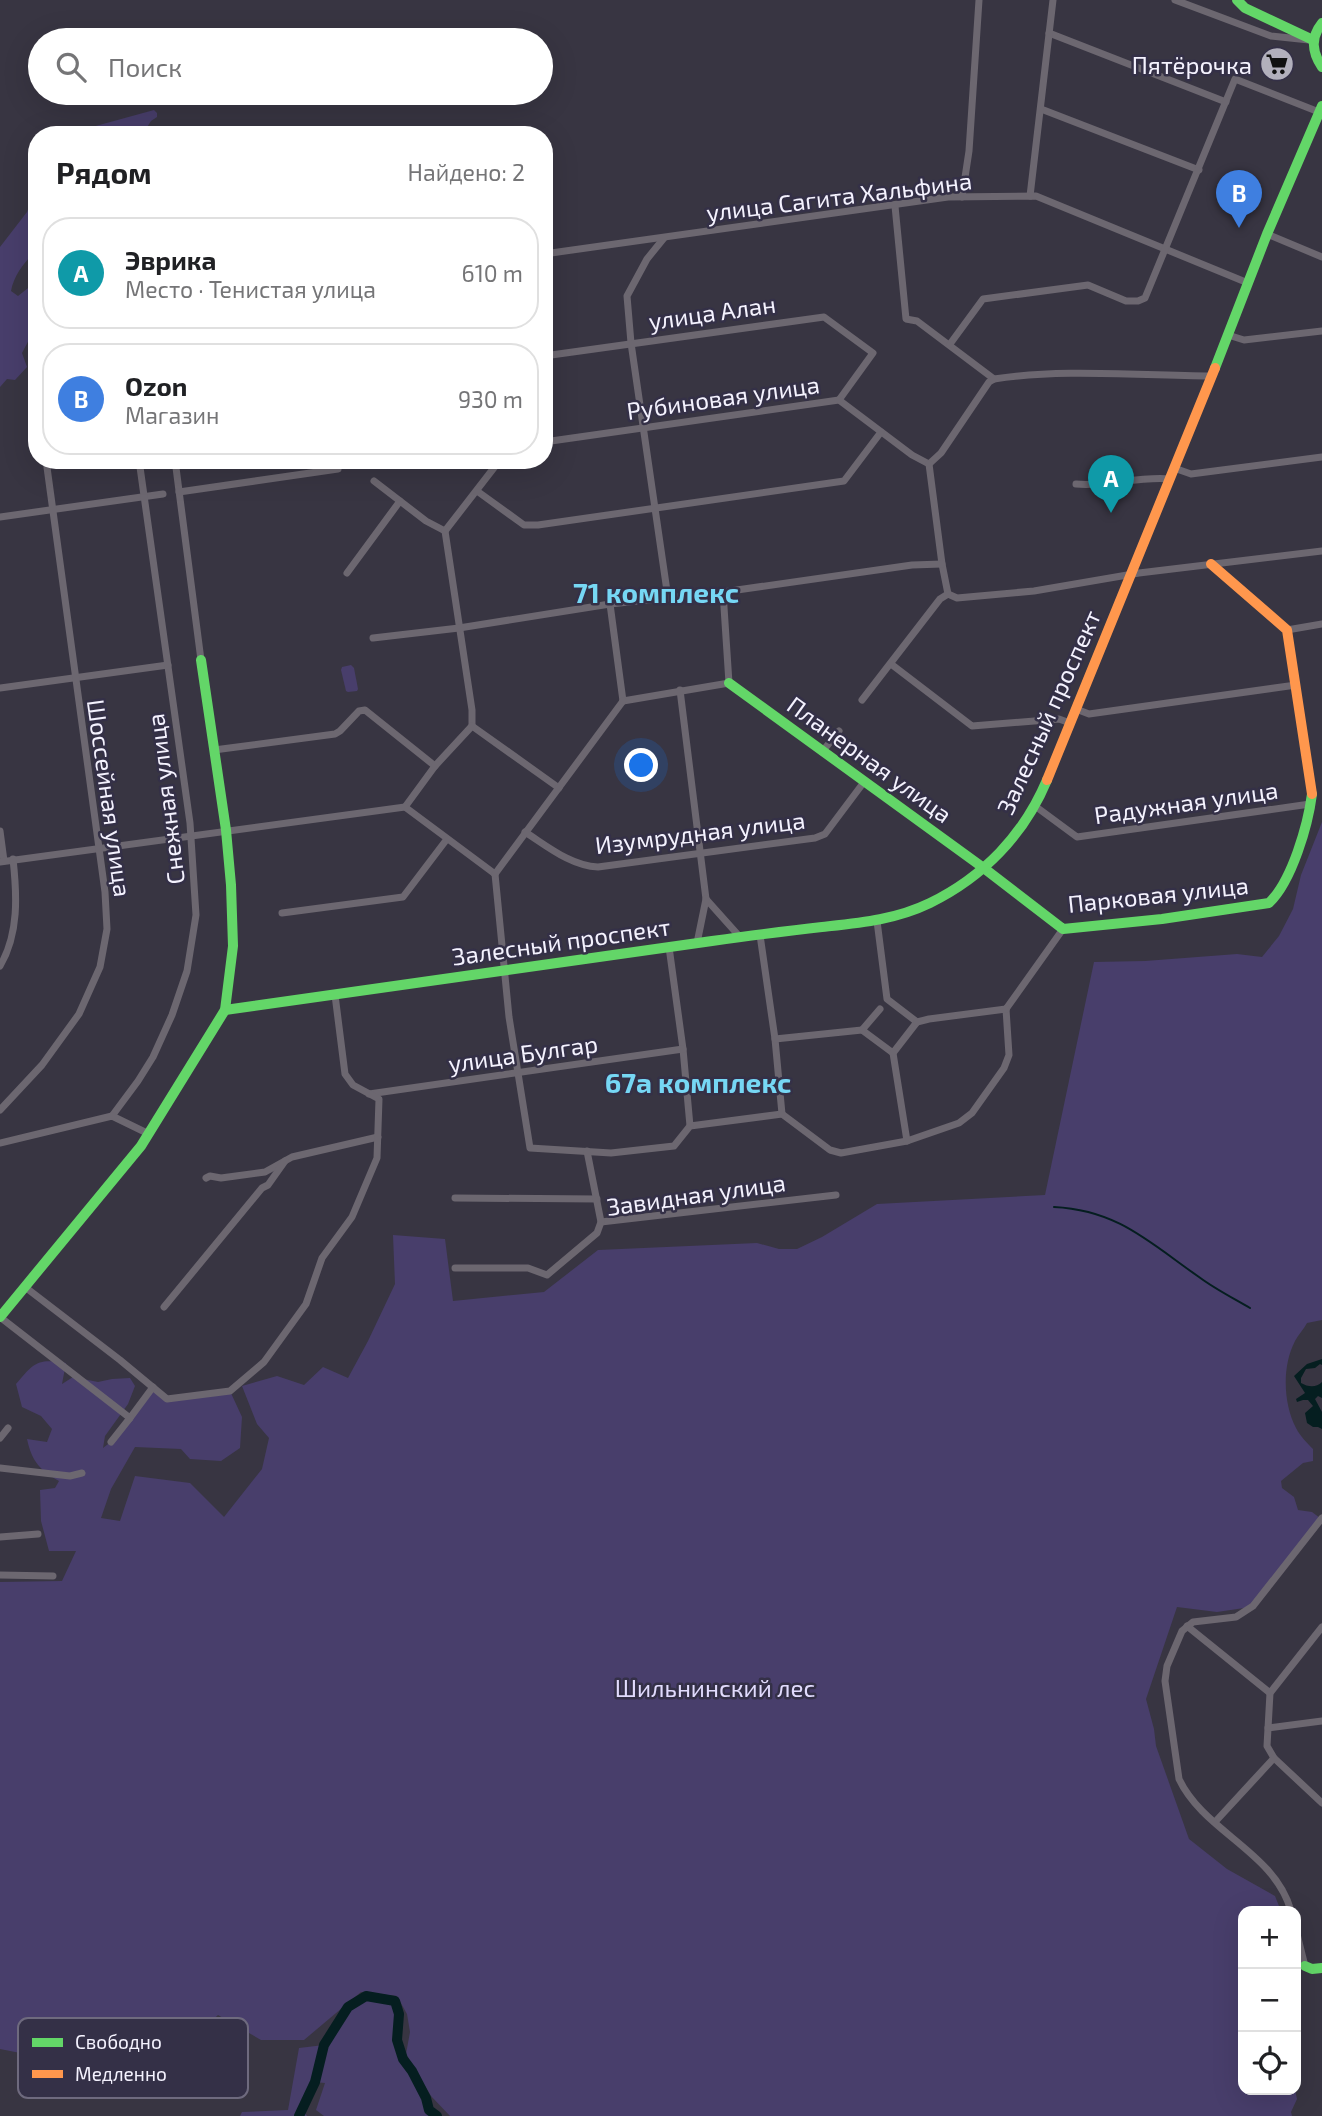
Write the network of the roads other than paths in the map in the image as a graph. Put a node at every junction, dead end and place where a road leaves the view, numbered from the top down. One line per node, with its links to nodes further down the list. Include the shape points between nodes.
1 (979, 0): 15 (street)
2 (1053, 0): 6 (street)
3 (1175, 0): 7 (street, via 1271,36)
4 (1237, 0): 7 (main road)
5 (1322, 23): 7 (main road)
6 (1049, 33): 10 (street); 11 (street)
7 (1313, 40): 8 (main road, via 1314,55)
8 (1322, 67)
9 (1322, 95): 12 (main road, Залесный проспект)
10 (1226, 102): 12 (street, via 1235,79); 13 (street)
11 (1041, 109): 13 (street); 14 (street)
12 (1320, 109): 17 (main road, Залесный проспект)
13 (1199, 170): 19 (street)
14 (1030, 196): 15 (street, улица Сагита Хальфина); 19 (street, улица Сагита Хальфина)
15 (962, 197): 16 (street, улица Сагита Хальфина)
16 (895, 206): 18 (street, улица Сагита Хальфина); 26 (street, via 906,319 917,321)
17 (1267, 234): 21 (street); 22 (main road, Залесный проспект)
18 (664, 238): 20 (street, улица Сагита Хальфина); 25 (street, via 627,296)
19 (1166, 249): 22 (street, улица Сагита Хальфина); 26 (street, via 1145,298 1126,301 1088,285 983,299)
20 (553, 253)
21 (1322, 257)
22 (1248, 283): 24 (main road, Залесный проспект)
23 (1322, 331): 24 (street, via 1244,340)
24 (1228, 335): 28 (main road, Залесный проспект)
25 (631, 343): 27 (street, улица Алан); 30 (street, улица Алан, via 824,317 873,354); 31 (street)
26 (950, 344): 29 (street)
27 (553, 355)
28 (1212, 376): 29 (street, via 1045,372); 36 (main road, Залесный проспект)
29 (993, 379): 35 (street)
30 (839, 400): 31 (street, Рубиновая улица); 32 (street, Рубиновая улица)
31 (643, 428): 33 (street, Рубиновая улица); 51 (street)
32 (881, 432): 35 (street, Рубиновая улица); 51 (street, via 844,481)
33 (553, 441)
34 (1322, 457): 36 (street, via 1191,474)
35 (929, 464): 55 (street)
36 (1174, 468): 42 (main road, Залесный проспект)
37 (47, 469): 50 (street, Шоссейная улица)
38 (140, 469): 48 (street, Снежная улица)
39 (176, 469): 46 (street)
40 (493, 469): 45 (street)
41 (338, 470): 46 (street)
42 (1170, 479): 44 (street); 58 (main road, Залесный проспект)
43 (374, 481): 49 (street)
44 (1076, 484)
45 (477, 491): 51 (street, via 524,525); 53 (street)
46 (179, 492): 67 (street)
47 (163, 494): 48 (street)
48 (143, 496): 50 (street); 69 (street, Снежная улица)
49 (400, 501): 53 (street); 57 (street)
50 (53, 510): 52 (street); 70 (street, Шоссейная улица)
51 (654, 510): 61 (street)
52 (0, 517)
53 (445, 531): 64 (street)
54 (1322, 551): 56 (street)
55 (942, 564): 59 (street); 60 (street)
56 (1211, 564): 58 (street); 65 (main road)
57 (347, 573)
58 (1130, 575): 60 (street, via 1034,591 957,598); 77 (main road, Залесный проспект)
59 (723, 592): 61 (street); 71 (street)
60 (948, 594): 68 (street)
61 (668, 598): 62 (street)
62 (610, 604): 64 (street); 75 (street)
63 (1322, 624): 65 (street)
64 (459, 628): 66 (street); 79 (street)
65 (1287, 630): 72 (main road)
66 (373, 638)
67 (201, 660): 81 (main road)
68 (891, 664): 76 (street); 78 (street, via 972,726 1059,719)
69 (168, 665): 70 (street); 92 (street, Снежная улица)
70 (74, 677): 73 (street); 94 (street, Шоссейная улица)
71 (729, 683): 74 (street); 82 (main road, Планерная улица)
72 (1296, 685): 77 (street, via 1089,714); 86 (main road)
73 (0, 688)
74 (680, 690): 75 (street); 95 (street)
75 (623, 701): 85 (street)
76 (862, 701)
77 (1076, 709): 78 (main road, Залесный проспект)
78 (1070, 723): 87 (main road, Залесный проспект)
79 (472, 726): 83 (street); 85 (street)
80 (839, 731): 82 (street)
81 (214, 750): 83 (street, via 335,734 365,710); 89 (main road)
82 (822, 752): 84 (main road, Планерная улица)
83 (435, 766): 88 (street)
84 (864, 782): 95 (street, Изумрудная улица, via 825,834); 98 (main road, Планерная улица)
85 (559, 788): 91 (street)
86 (1310, 804): 87 (street, Радужная улица, via 1077,837); 103 (main road, Парковая улица, via 1284,882 1269,903)
87 (1035, 806): 98 (main road, Залесный проспект)
88 (405, 807): 89 (street); 93 (street)
89 (226, 830): 92 (street); 113 (main road, via 233,946)
90 (0, 831): 97 (street)
91 (525, 832): 95 (street, Изумрудная улица, via 585,867); 99 (street)
92 (191, 835): 94 (street); 123 (street, Снежная улица, via 196,915 187,971 153,1057)
93 (447, 839): 99 (street); 101 (street, via 403,897)
94 (99, 847): 96 (street); 121 (street, Шоссейная улица, via 107,929 100,967 62,1040)
95 (700, 853): 100 (street)
96 (13, 859): 97 (street); 108 (street, via 15,917)
97 (2, 861)
98 (985, 869): 102 (main road, Залесный проспект, via 956,890 905,914); 103 (main road, Парковая улица)
99 (495, 874): 109 (street)
100 (706, 899): 105 (street); 106 (street)
101 (282, 913)
102 (877, 921): 104 (main road, Залесный проспект); 114 (street, via 887,999)
103 (1063, 929): 112 (street)
104 (760, 935): 105 (main road, Залесный проспект); 116 (street)
105 (740, 937): 106 (main road, Залесный проспект)
106 (698, 943): 107 (main road, Залесный проспект)
107 (669, 947): 109 (main road, Залесный проспект); 117 (street)
108 (0, 966)
109 (505, 971): 110 (main road, Залесный проспект); 119 (street)
110 (335, 995): 113 (main road, Залесный проспект); 120 (street, via 345,1074)
111 (880, 1009): 115 (street)
112 (1006, 1009): 114 (street); 127 (street, via 1009,1055 972,1113 959,1123)
113 (225, 1010): 125 (main road)
114 (917, 1022): 118 (street)
115 (862, 1030): 116 (street); 118 (street)
116 (775, 1039): 122 (street)
117 (683, 1049): 119 (street, улица Булгар); 124 (street)
118 (893, 1053): 127 (street)
119 (519, 1073): 120 (street, улица Булгар); 129 (street, via 530,1149)
120 (369, 1094): 126 (street, via 379,1099)
121 (0, 1110)
122 (782, 1114): 124 (street); 127 (street, via 830,1150 841,1153)
123 (112, 1116): 125 (street); 128 (street)
124 (690, 1126): 129 (street, via 674,1146)
125 (149, 1134): 139 (main road)
126 (378, 1137): 130 (street); 142 (street, via 377,1158 352,1217 322,1258 306,1304 264,1362 230,1391 167,1399)
127 (907, 1141)
128 (0, 1143)
129 (587, 1151): 136 (street)
130 (285, 1161): 131 (street); 133 (street)
131 (265, 1172): 132 (street); 133 (street)
132 (206, 1178)
133 (262, 1188): 140 (street)
134 (836, 1195): 137 (street, Завидная улица)
135 (455, 1198): 136 (street, Завидная улица)
136 (597, 1199): 137 (street)
137 (601, 1222): 138 (street, Завидная улица, via 597,1233 547,1275 527,1269)
138 (455, 1268)
139 (25, 1287): 141 (main road); 142 (street)
140 (164, 1307)
141 (0, 1317): 143 (street)
142 (153, 1387): 143 (street)
143 (130, 1418): 146 (street)
144 (8, 1428): 145 (street)
145 (0, 1438)
146 (111, 1442)
147 (0, 1468): 148 (street, via 70,1476)
148 (82, 1473)
149 (1322, 1518): 154 (street, via 1253,1606 1236,1617)
150 (38, 1534): 151 (street)
151 (0, 1537)
152 (0, 1575): 153 (street)
153 (53, 1576)
154 (1187, 1626): 156 (street); 161 (street, via 1165,1674 1179,1779)
155 (1322, 1627): 156 (street)
156 (1270, 1693): 158 (street)
157 (1322, 1721): 158 (street)
158 (1268, 1728): 159 (street, via 1267,1746)
159 (1274, 1758): 160 (street); 161 (street)
160 (1322, 1802)
161 (1215, 1822): 162 (street, via 1269,1871)
162 (1289, 1906)
163 (1301, 1950): 164 (street)
164 (1305, 1966): 165 (main road)
165 (1322, 1968)

